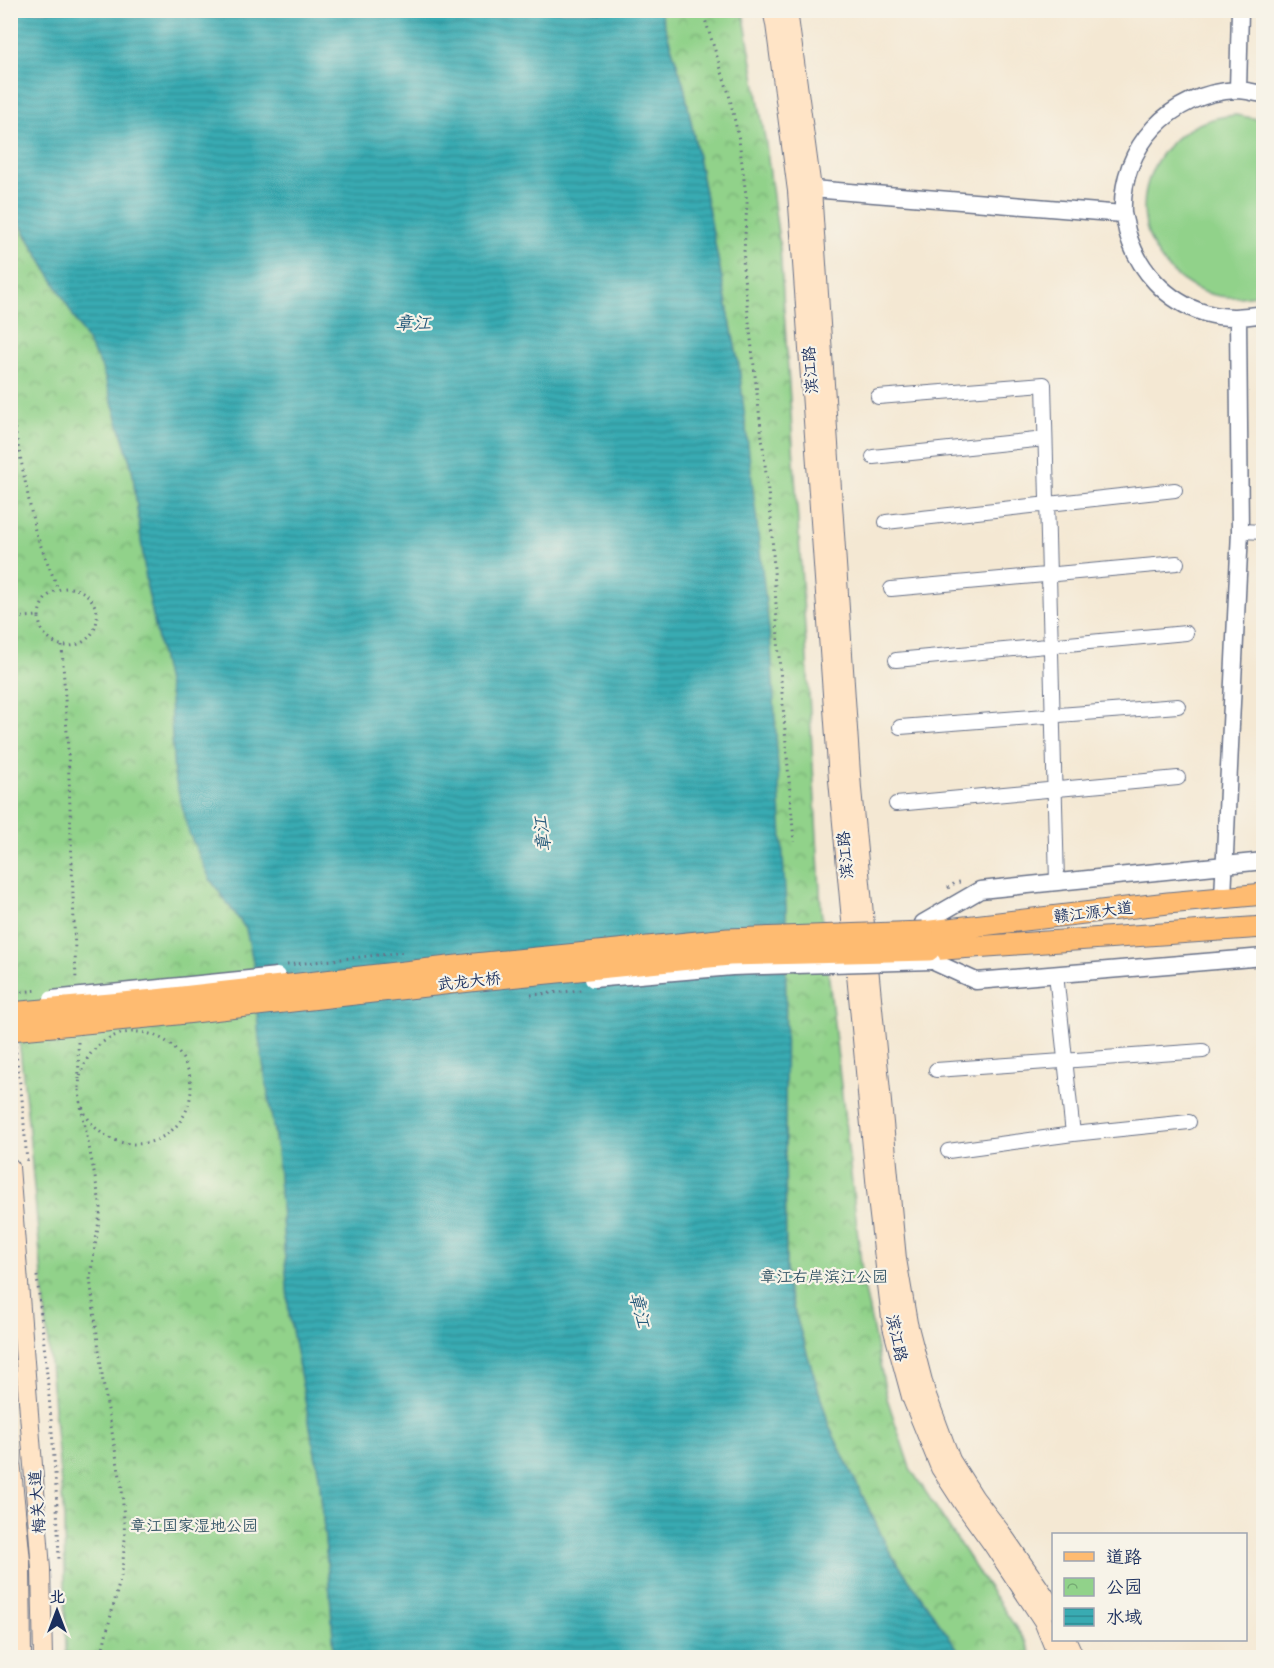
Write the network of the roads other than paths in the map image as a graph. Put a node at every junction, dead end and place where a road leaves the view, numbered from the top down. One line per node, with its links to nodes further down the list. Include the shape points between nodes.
1 (772, 10): 54 (main road, 滨江路, via 797,190 838,780 892,1327 911,1397 940,1468 1043,1622)
2 (788, 10): 6 (main road, 滨江路)
3 (1240, 10): 4 (street)
4 (1238, 90): 5 (street); 7 (street, via 1200,96 1167,114 1141,142 1126,177)
5 (1263, 94)
6 (812, 189): 7 (street); 50 (main road, 滨江路, via 852,789 897,1259 926,1393 951,1460)
7 (1123, 214): 9 (street, via 1137,257 1149,276 1174,299 1204,313)
8 (1263, 314): 9 (street)
9 (1238, 318): 16 (street)
10 (878, 397): 11 (street, via 1044,384)
11 (1045, 439): 12 (street); 14 (street)
12 (873, 457)
13 (1175, 490): 14 (street)
14 (1047, 504): 15 (street); 19 (street)
15 (886, 522)
16 (1240, 531): 17 (street); 31 (street)
17 (1263, 532)
18 (1177, 563): 19 (street)
19 (1049, 575): 20 (street); 22 (street)
20 (891, 589)
21 (1186, 633): 22 (street)
22 (1051, 645): 23 (street); 25 (street)
23 (896, 660)
24 (1178, 706): 25 (street)
25 (1053, 715): 26 (street); 28 (street)
26 (900, 727)
27 (1178, 778): 28 (street)
28 (1054, 789): 29 (street); 32 (street)
29 (896, 804)
30 (1263, 861): 31 (street)
31 (1224, 864): 32 (street); 34 (street)
32 (1057, 882): 36 (street, via 980,890)
33 (1263, 894): 34 (main road, 赣江源大道)
34 (1223, 897): 36 (main road, 赣江源大道)
35 (1263, 927): 36 (main road, 赣江源大道)
36 (927, 941): 38 (street, via 976,981); 39 (street, bridge, via 724,931); 40 (main road, 武龙大桥, bridge, via 728,939); 41 (main road, 武龙大桥, bridge, via 729,955 479,980 159,1016)
37 (1263, 957): 38 (street)
38 (1056, 974): 43 (street)
39 (10, 1003)
40 (10, 1013)
41 (14, 1038)
42 (1203, 1052): 43 (street)
43 (1066, 1060): 44 (street); 46 (street)
44 (936, 1070)
45 (1189, 1122): 46 (street)
46 (1073, 1134): 47 (street)
47 (948, 1151)
48 (10, 1167): 53 (main road, 梅关大道, via 41,1557)
49 (10, 1450): 52 (main road, 梅关大道, via 21,1561)
50 (1052, 1608)
51 (1067, 1641): 55 (main road)
52 (22, 1658)
53 (44, 1658)
54 (1058, 1658)
55 (1075, 1658)

